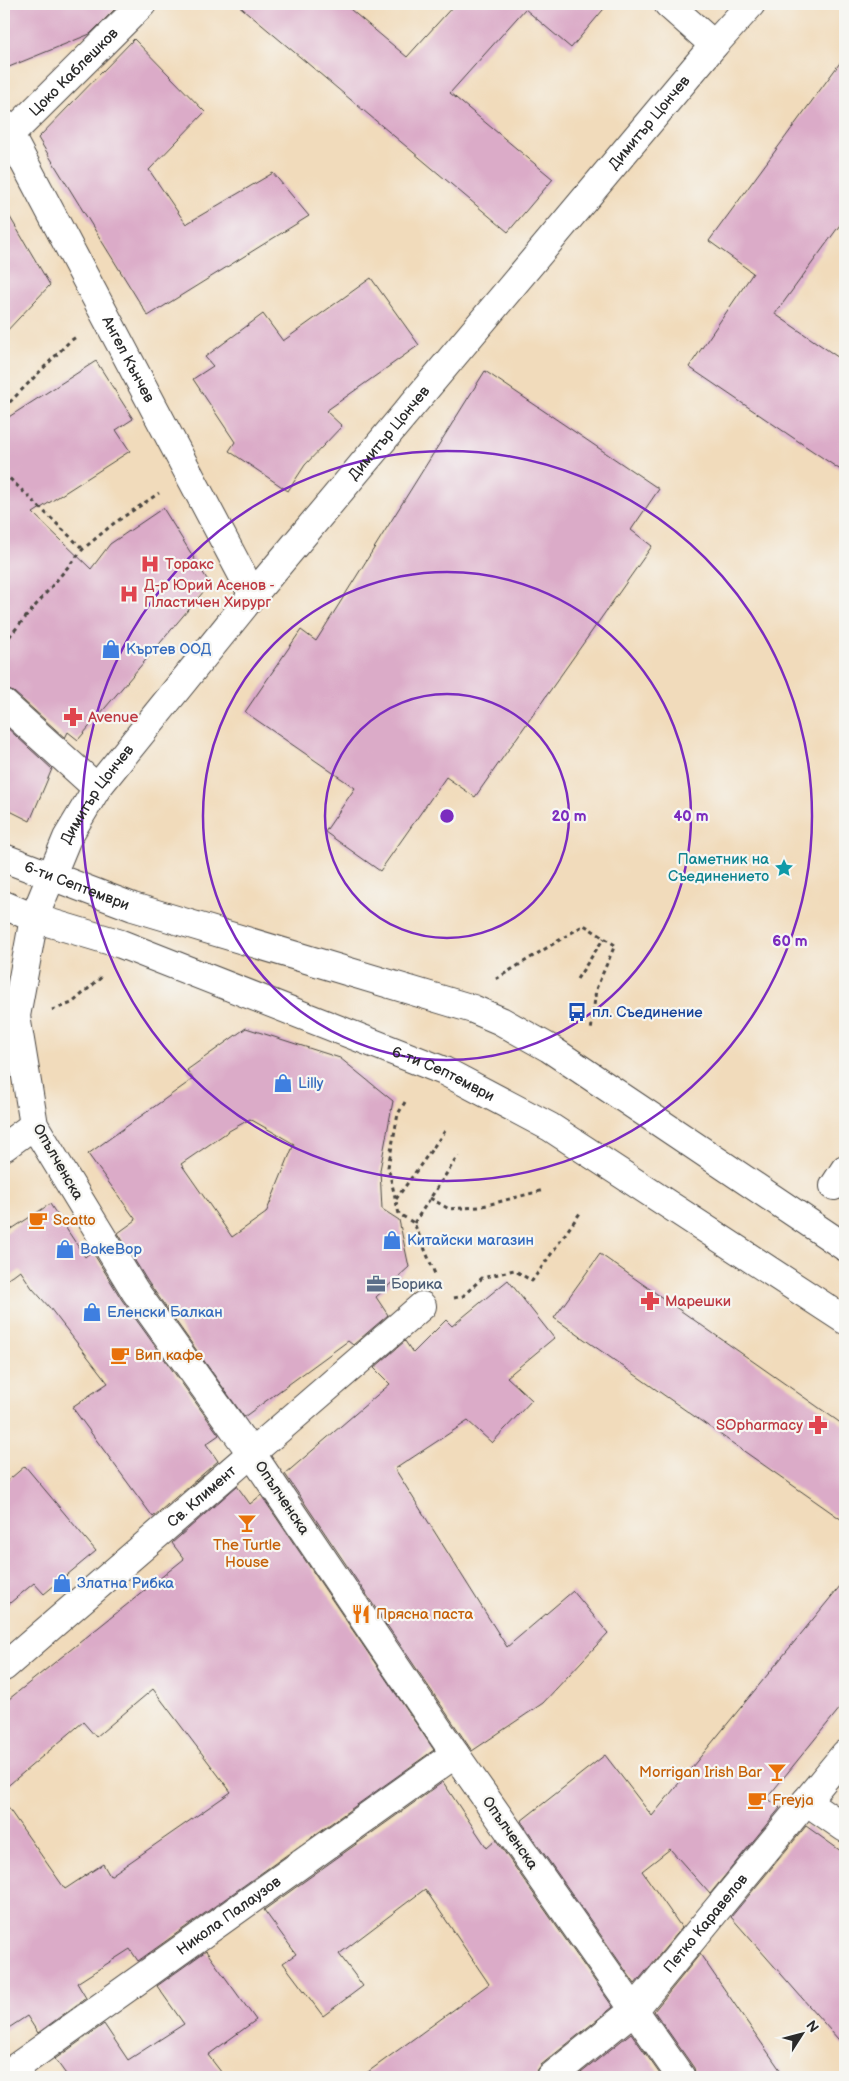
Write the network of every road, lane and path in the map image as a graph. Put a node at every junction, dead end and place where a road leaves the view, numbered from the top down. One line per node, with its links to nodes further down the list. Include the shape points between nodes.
1 (142, 4): 5 (street, Цоко Каблешков)
2 (668, 4): 4 (street)
3 (751, 4): 4 (street, Димитър Цончев)
4 (714, 45): 11 (street, Димитър Цончев)
5 (6, 134): 6 (street, Ангел Кънчев)
6 (106, 318): 7 (path, via 70,341); 9 (street, Ангел Кънчев)
7 (4, 408)
8 (4, 473): 10 (path)
9 (188, 473): 10 (path, via 113,524); 11 (street, Ангел Кънчев)
10 (83, 549): 12 (path)
11 (253, 595): 15 (street, Димитър Цончев)
12 (5, 636): 13 (path)
13 (4, 643)
14 (4, 704): 15 (street)
15 (97, 788): 17 (street, Димитър Цончев, via 67,838)
16 (4, 858): 17 (street, 6-ти Септември)
17 (52, 877): 19 (street, Опълченска); 36 (street, 6-ти Септември, via 133,907 473,1009 501,1021 549,1048)
18 (4, 905): 19 (street, 6-ти Септември)
19 (34, 918): 27 (street, Опълченска, via 16,1016); 38 (street, 6-ти Септември, via 121,944 444,1071 565,1136)
20 (604, 938): 22 (path); 23 (path, via 584,925); 25 (path, via 615,945 596,989)
21 (108, 972): 24 (path, via 72,1003)
22 (577, 979)
23 (493, 981)
24 (46, 1012)
25 (591, 1032)
26 (405, 1102): 33 (path, via 398,1114 388,1167)
27 (34, 1126): 29 (street); 39 (street, Опълченска, via 135,1291)
28 (445, 1131): 33 (path)
29 (4, 1147)
30 (458, 1156): 32 (path)
31 (544, 1190): 32 (path, via 479,1207 449,1209)
32 (430, 1198): 35 (path)
33 (396, 1200): 35 (path, via 399,1214)
34 (580, 1213): 37 (path, via 532,1281 514,1270 482,1278 463,1296)
35 (414, 1223): 37 (path)
36 (845, 1247)
37 (434, 1303): 39 (street, Св. Климент)
38 (845, 1320)
39 (252, 1454): 40 (street, Св. Климент); 41 (street, Опълченска)
40 (4, 1666)
41 (455, 1754): 45 (street, Опълченска); 46 (street, Никола Палаузов)
42 (845, 1754): 43 (street, Петко Каравелов)
43 (806, 1801): 44 (street); 45 (street, Петко Каравелов)
44 (845, 1828)
45 (634, 2010): 47 (street, Петко Каравелов); 48 (street, Опълченска)
46 (4, 2076)
47 (551, 2077)
48 (681, 2077)

